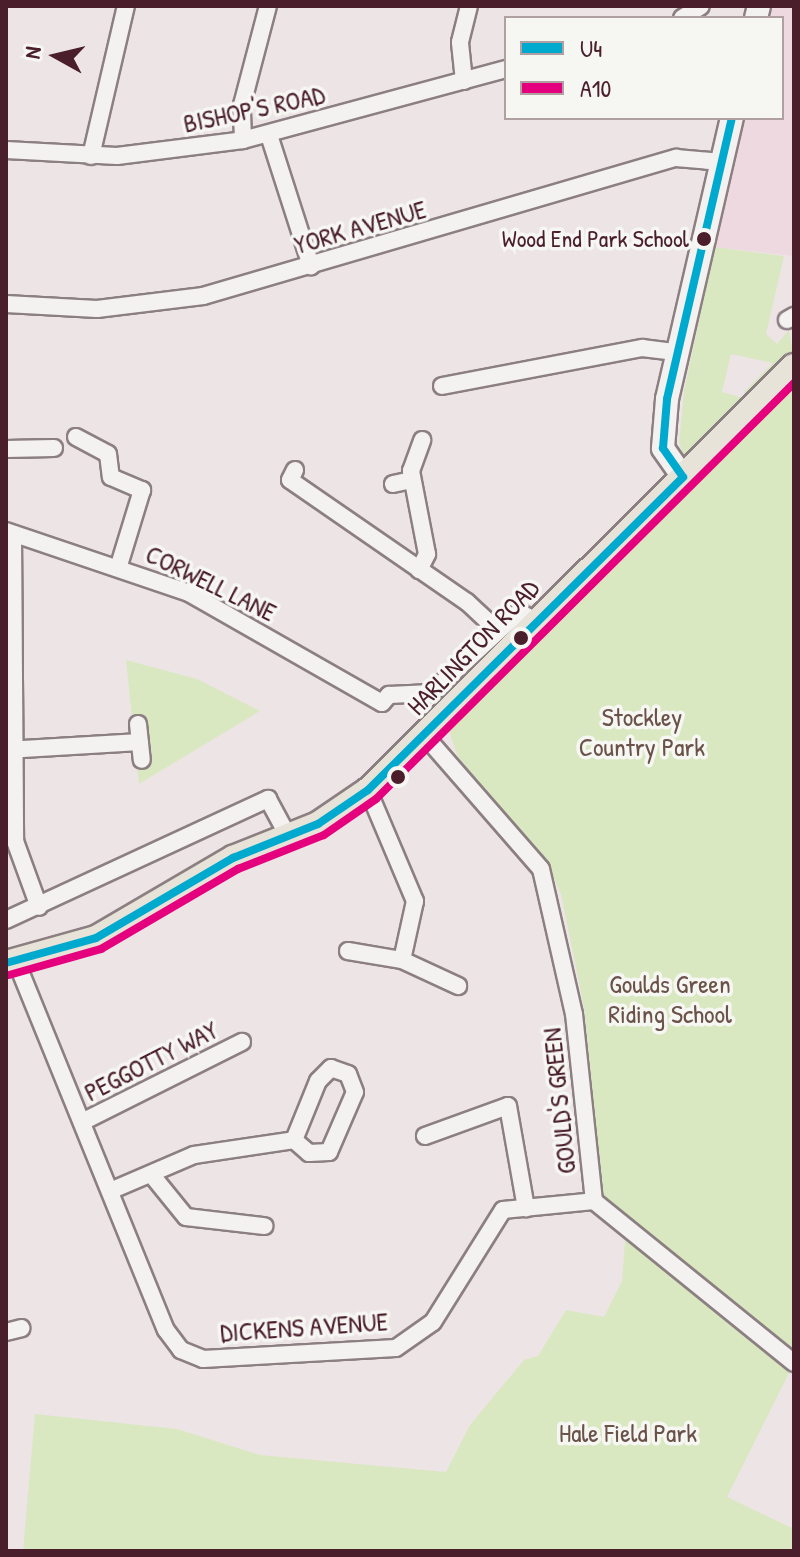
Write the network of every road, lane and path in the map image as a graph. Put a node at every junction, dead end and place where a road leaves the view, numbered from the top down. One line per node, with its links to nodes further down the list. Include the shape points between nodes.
1 (126, 6): 10 (street)
2 (268, 6): 8 (street, via 242,105)
3 (469, 6): 5 (street, via 460,42)
4 (504, 70): 5 (street, BISHOP'S ROAD)
5 (464, 81): 7 (street, BISHOP'S ROAD)
6 (732, 120): 11 (street)
7 (269, 135): 8 (street, BISHOP'S ROAD); 12 (street)
8 (243, 140): 10 (street, BISHOP'S ROAD)
9 (6, 150): 10 (street, BISHOP'S ROAD)
10 (91, 156)
11 (722, 162): 12 (street, YORK AVENUE, via 676,158); 14 (street)
12 (311, 266): 13 (street, YORK AVENUE, via 142,306)
13 (6, 304)
14 (676, 352): 16 (street, via 642,348 458,377); 23 (street, via 663,448)
15 (794, 366): 23 (main road, HARLINGTON ROAD)
16 (442, 386)
17 (76, 437): 26 (street, via 108,454 111,477)
18 (422, 440): 24 (street)
19 (54, 448): 20 (street)
20 (6, 449)
21 (295, 470): 29 (street, via 290,480)
22 (147, 472): 26 (street)
23 (683, 477): 30 (main road, HARLINGTON ROAD)
24 (412, 480): 25 (street); 29 (street, via 427,554)
25 (393, 484)
26 (142, 490): 28 (street)
27 (9, 533): 28 (street, CORWELL LANE); 35 (street)
28 (119, 565): 31 (street, CORWELL LANE, via 220,609 382,703 389,695 431,693)
29 (419, 570): 31 (street)
30 (536, 621): 31 (street, via 519,612); 33 (main road, HARLINGTON ROAD)
31 (498, 631)
32 (138, 724): 34 (street)
33 (425, 736): 37 (main road, HARLINGTON ROAD); 51 (street, GOULD'S GREEN, via 541,869 574,1014)
34 (140, 742): 35 (street); 36 (street)
35 (8, 750): 39 (street, via 15,841)
36 (142, 760)
37 (368, 790): 38 (main road, HARLINGTON ROAD); 42 (street, via 415,901)
38 (288, 836): 39 (street, via 268,799); 43 (main road, HARLINGTON ROAD, via 233,858 96,938)
39 (39, 907): 40 (street)
40 (6, 920)
41 (348, 951): 42 (street)
42 (402, 960): 44 (street)
43 (11, 962): 46 (street, DICKENS AVENUE)
44 (458, 986)
45 (242, 1042): 46 (street, PEGGOTTY WAY)
46 (82, 1122): 50 (street, DICKENS AVENUE)
47 (425, 1136): 52 (street, via 508,1106)
48 (294, 1140): 48 (street, via 309,1153 329,1152 355,1092 348,1074 331,1068 318,1081); 49 (street, via 194,1155)
49 (151, 1174): 50 (street); 53 (street, via 186,1217)
50 (110, 1191): 52 (street, DICKENS AVENUE, via 166,1330 181,1350 203,1359 396,1348 433,1322 503,1210)
51 (594, 1201): 52 (street, DICKENS AVENUE); 54 (street, GOULD'S GREEN)
52 (526, 1208)
53 (264, 1226)
54 (794, 1363)

